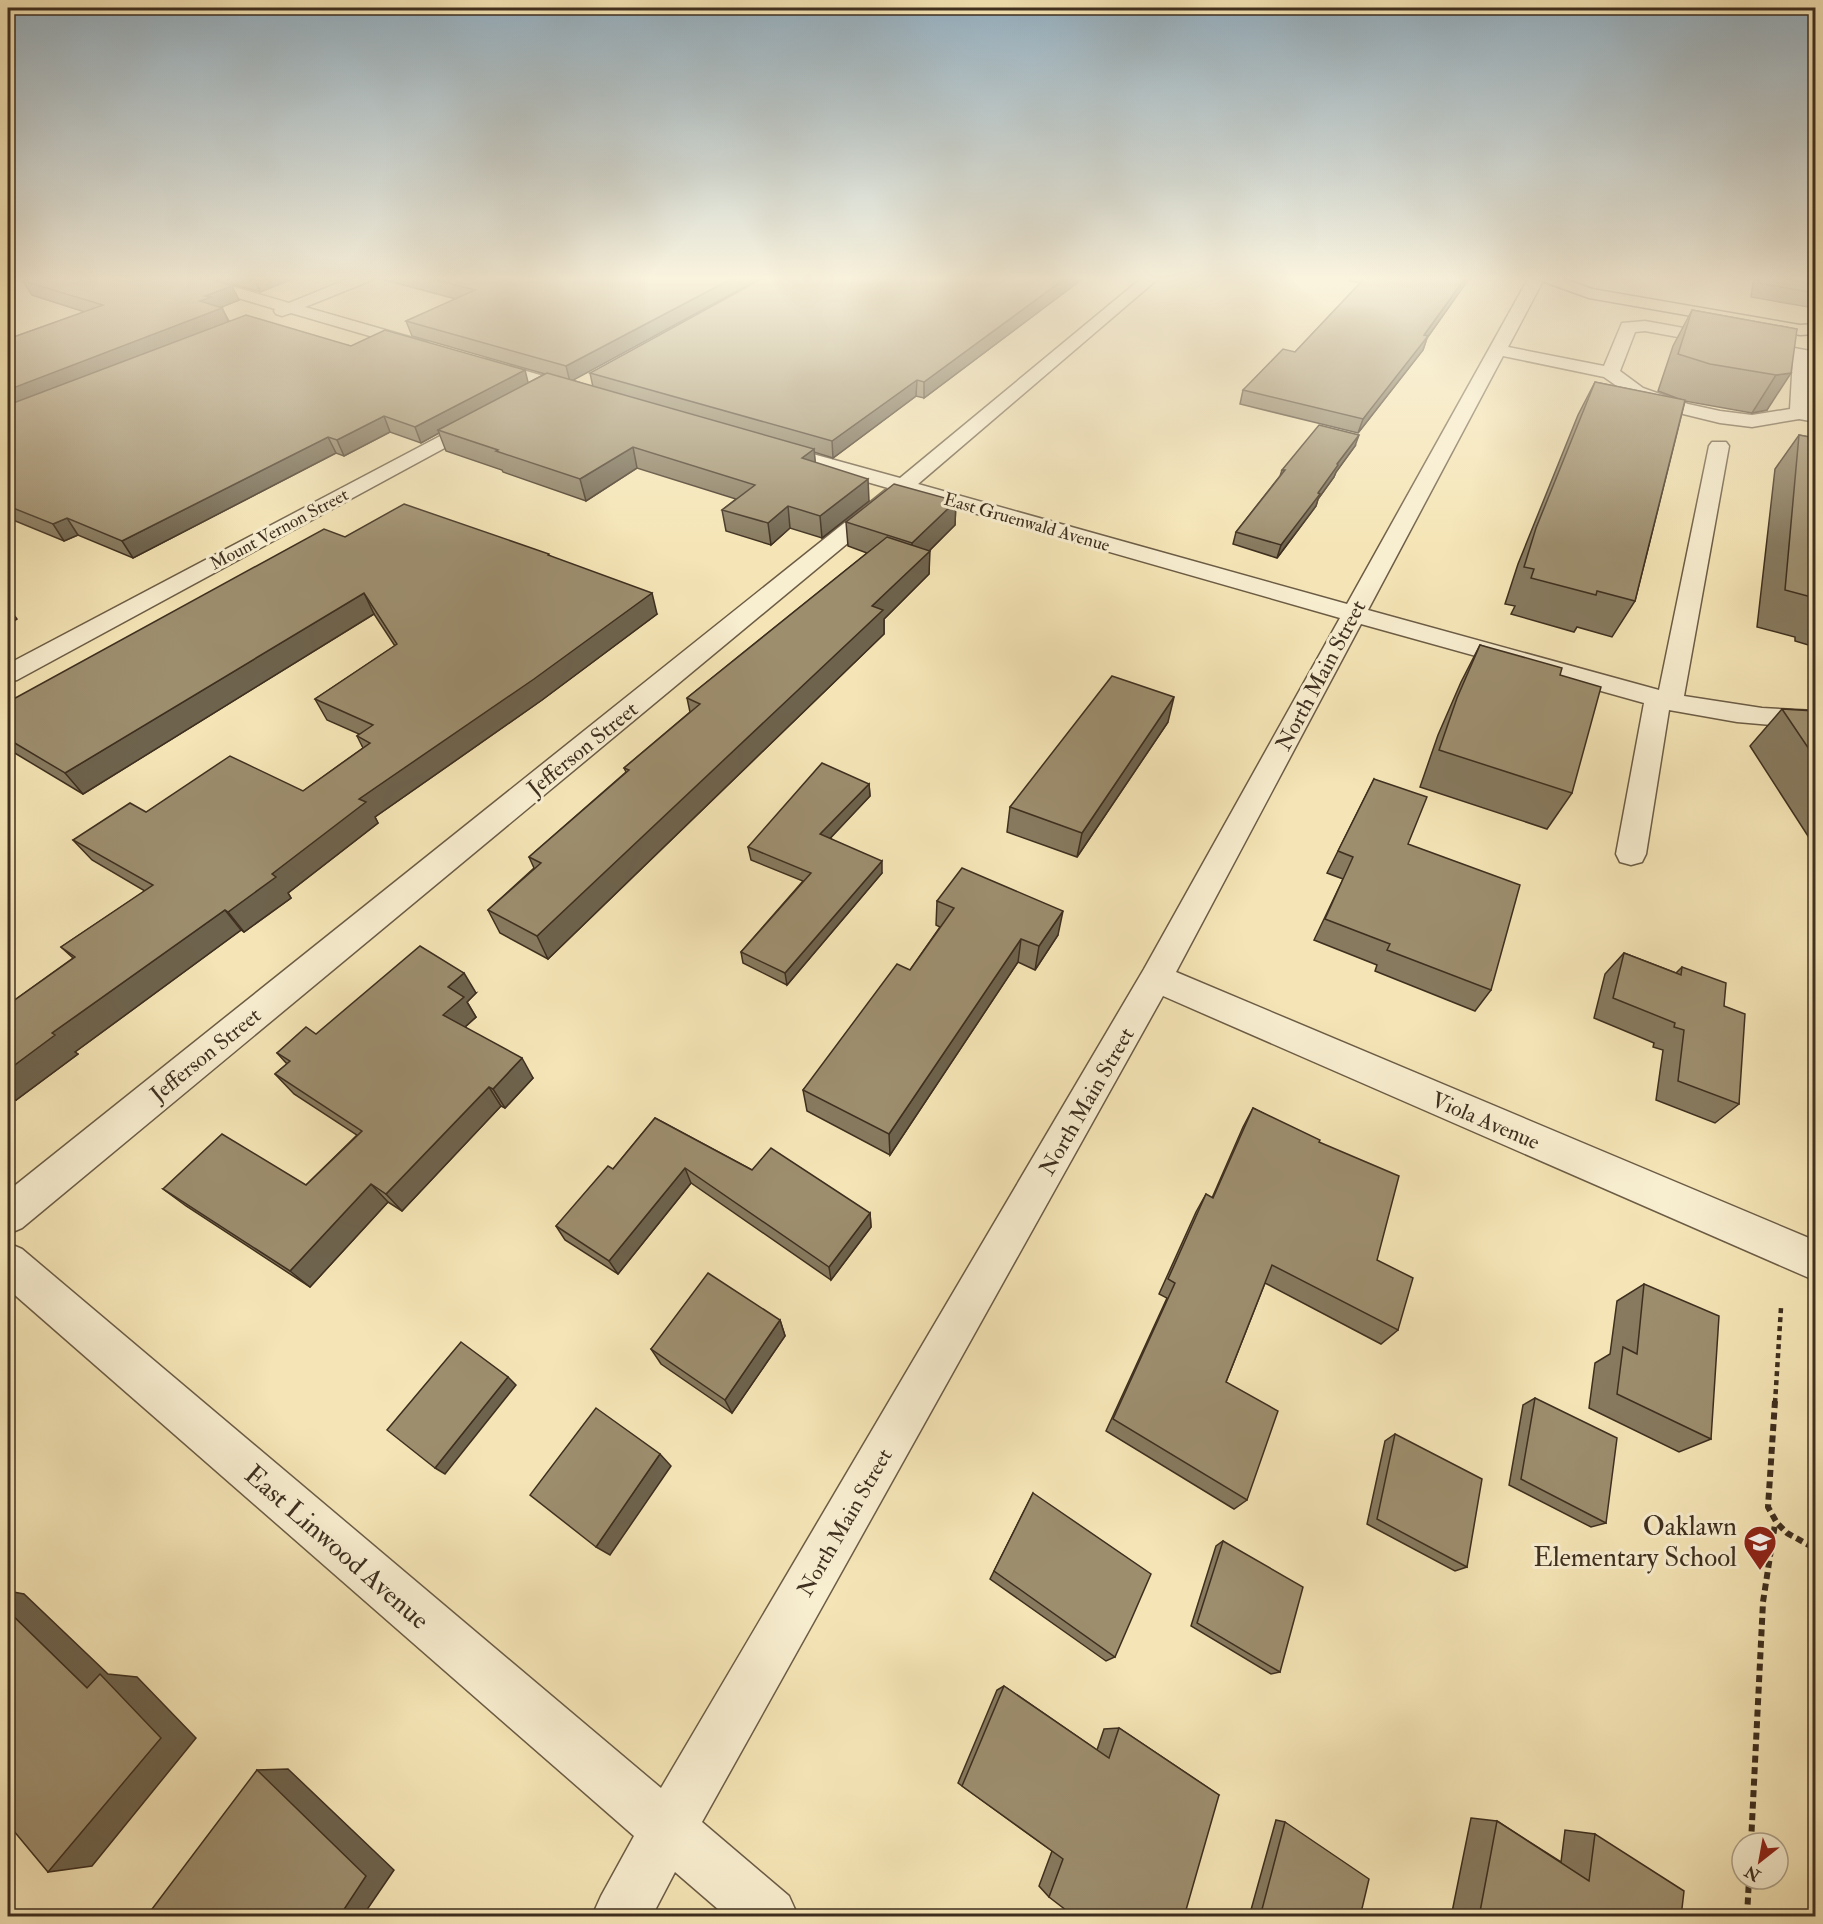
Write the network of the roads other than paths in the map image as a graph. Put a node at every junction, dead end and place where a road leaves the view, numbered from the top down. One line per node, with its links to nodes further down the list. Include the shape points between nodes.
1 (494, 367): 8 (street)
2 (1045, 367): 15 (street, Jefferson Street)
3 (1488, 367): 16 (street, North Main Street)
4 (1579, 367): 7 (street)
5 (1612, 367): 7 (street)
6 (1809, 367): 12 (street)
7 (1610, 373): 12 (street, via 1637,392 1720,417 1752,421)
8 (551, 384): 9 (street, via 573,390); 10 (street)
9 (595, 388)
10 (519, 400)
11 (499, 411): 17 (street, Mount Vernon Street)
12 (1807, 414)
13 (754, 444): 15 (street, East Gruenwald Avenue)
14 (1719, 447): 18 (street)
15 (902, 487): 16 (street, East Gruenwald Avenue); 22 (street, Jefferson Street)
16 (1353, 613): 18 (street, East Gruenwald Avenue, via 1499,657); 21 (street, North Main Street)
17 (8, 674)
18 (1664, 700): 19 (street, East Gruenwald Avenue, via 1750,716); 20 (street)
19 (1815, 720)
20 (1631, 854)
21 (1156, 978): 23 (street, Viola Avenue); 25 (street, North Main Street)
22 (8, 1215)
23 (1815, 1261)
24 (8, 1263): 25 (street, East Linwood Avenue)
25 (667, 1831): 26 (street, North Main Street); 27 (street, East Linwood Avenue)
26 (621, 1917)
27 (769, 1917)

